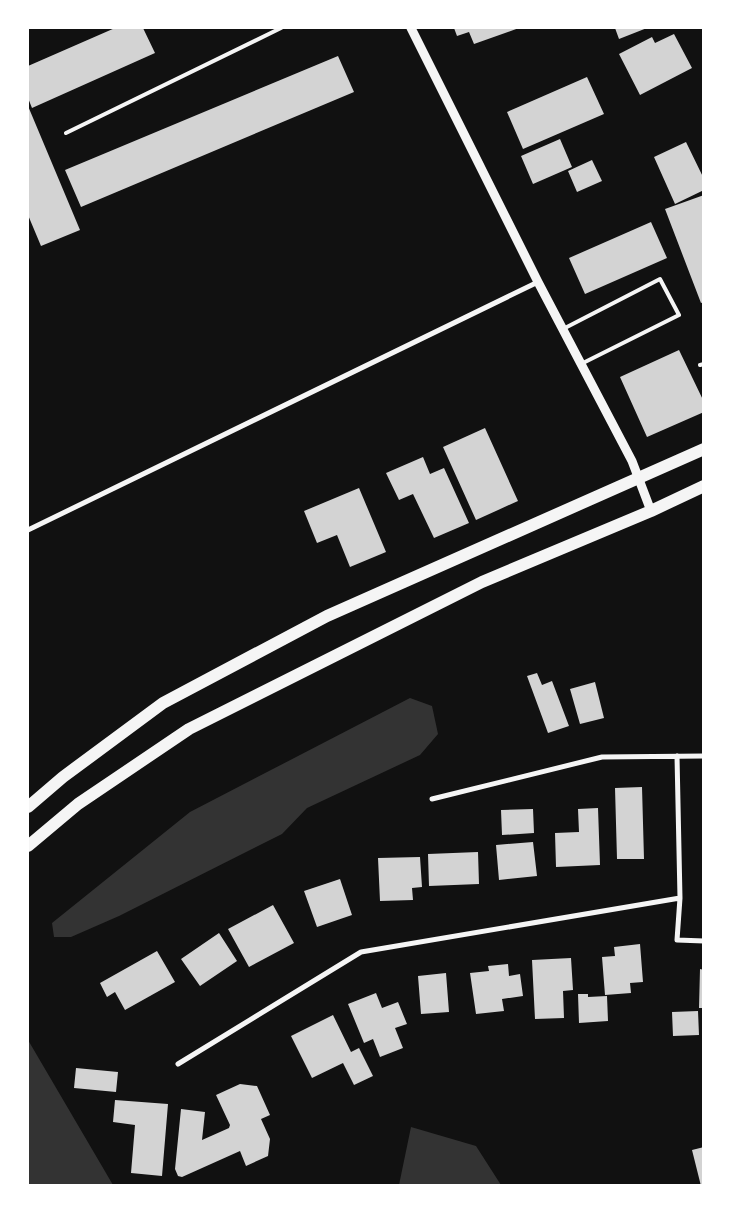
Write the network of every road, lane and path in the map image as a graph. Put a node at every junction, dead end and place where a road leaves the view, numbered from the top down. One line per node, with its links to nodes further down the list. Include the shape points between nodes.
1 (281, 28): 3 (lane)
2 (411, 28): 4 (street)
3 (66, 133)
4 (538, 282): 5 (street); 11 (street)
5 (563, 329): 6 (street); 6 (lane, via 660,279 679,315)
6 (582, 364): 8 (street)
7 (704, 449): 8 (main road)
8 (638, 479): 10 (street); 15 (main road, via 328,616 163,704 62,777)
9 (704, 486): 10 (main road)
10 (651, 511): 16 (main road, via 482,582 189,729 78,804)
11 (28, 530)
12 (677, 756): 13 (street); 14 (street, via 602,757); 17 (street)
13 (704, 756)
14 (432, 800)
15 (28, 807)
16 (28, 846)
17 (680, 898): 18 (street, via 677,940); 19 (street, via 361,952)
18 (704, 941)
19 (178, 1064)

